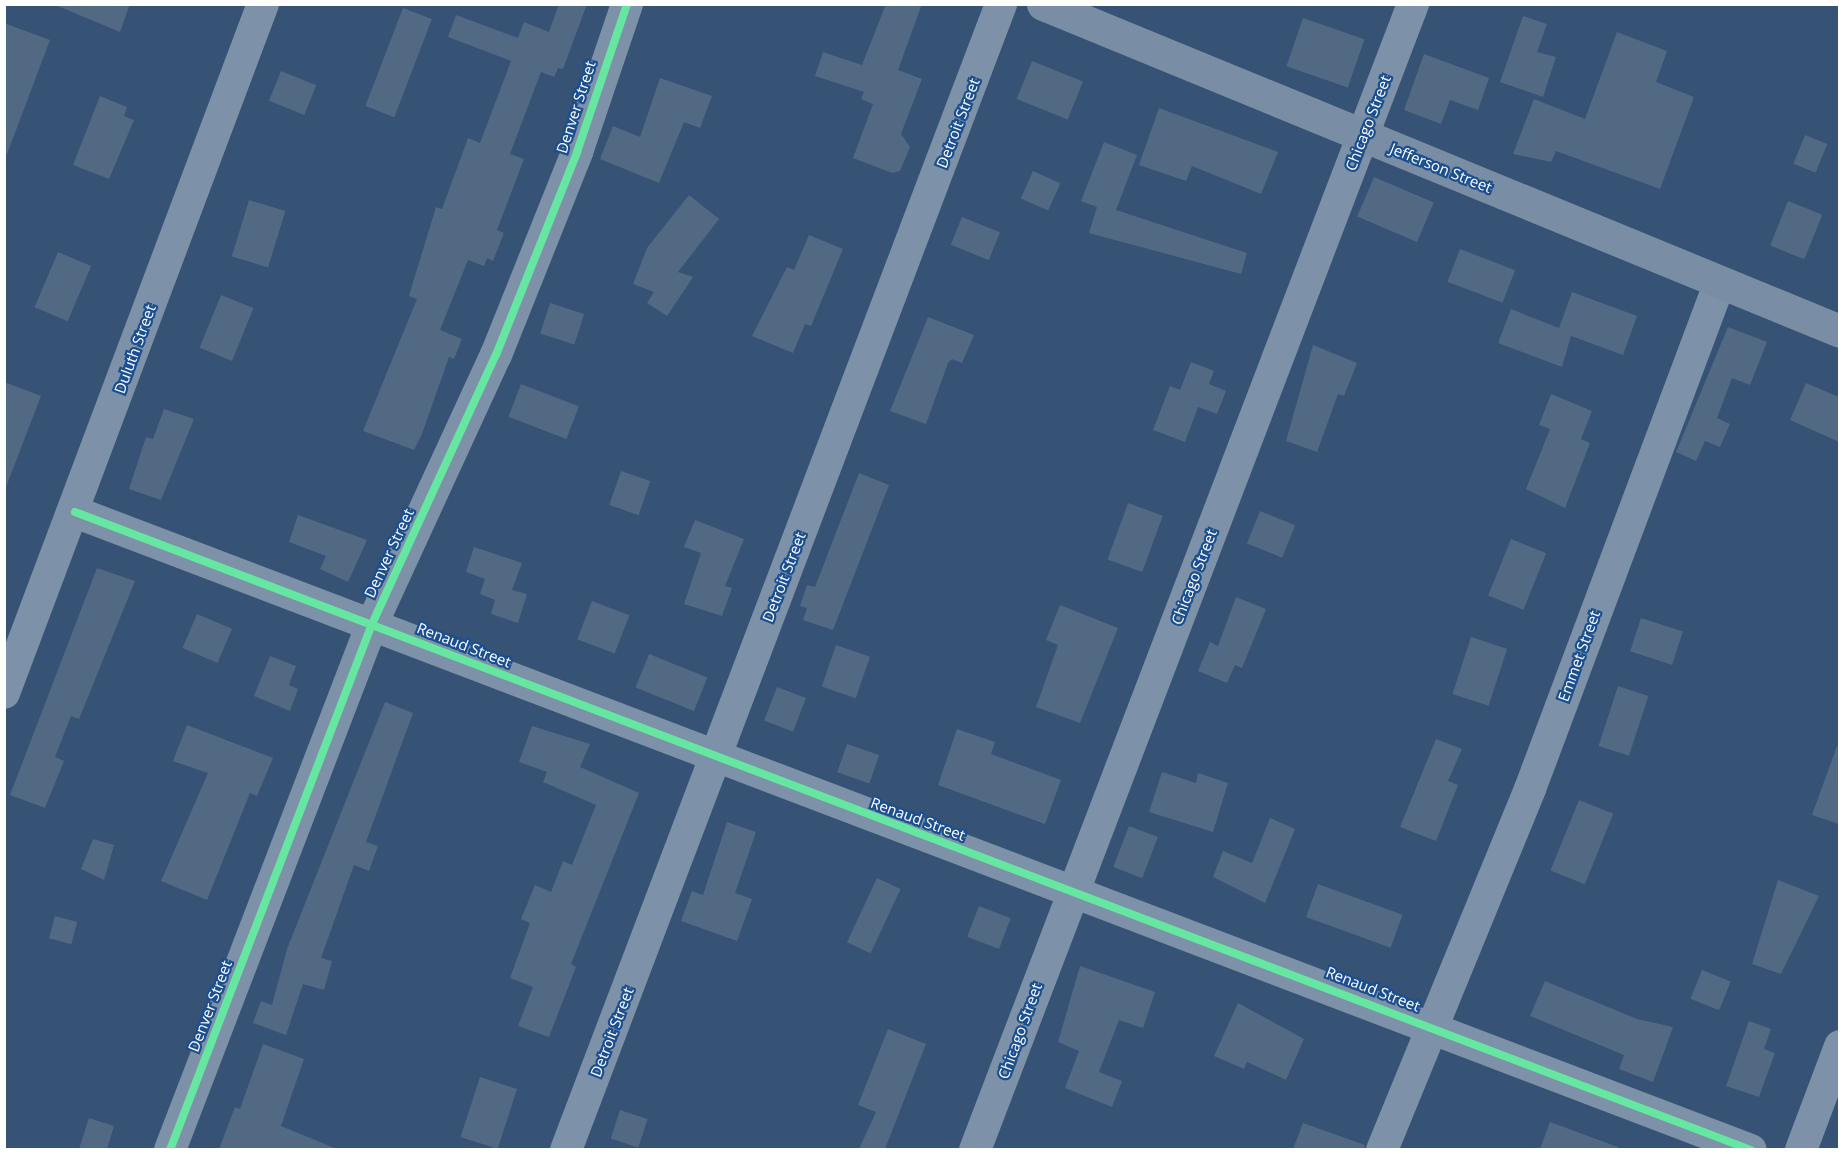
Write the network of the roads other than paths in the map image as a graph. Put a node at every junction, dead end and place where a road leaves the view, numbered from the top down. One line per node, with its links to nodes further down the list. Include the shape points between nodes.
1 (263, 4): 9 (street, Duluth Street)
2 (627, 4): 10 (street, Denver Street, via 577,152 496,355)
3 (1001, 4): 12 (street, Detroit Street)
4 (1043, 4): 6 (street, Jefferson Street)
5 (1413, 4): 6 (street, Chicago Street)
6 (1362, 135): 7 (street, Jefferson Street); 13 (street, Chicago Street)
7 (1720, 282): 8 (street, Jefferson Street); 14 (street, Emmet Street, via 1530,789)
8 (1839, 331)
9 (75, 512): 10 (street, Renaud Street); 11 (street, Duluth Street)
10 (372, 624): 12 (street, Renaud Street); 16 (street, Denver Street)
11 (4, 693)
12 (715, 756): 13 (street, Renaud Street); 17 (street, Detroit Street)
13 (1073, 889): 14 (street, Renaud Street); 18 (street, Chicago Street)
14 (1434, 1027): 19 (street, Emmet Street); 20 (street, Renaud Street)
15 (1839, 1046): 21 (street)
16 (170, 1149)
17 (566, 1149)
18 (975, 1149)
19 (1382, 1149)
20 (1751, 1149)
21 (1801, 1149)

